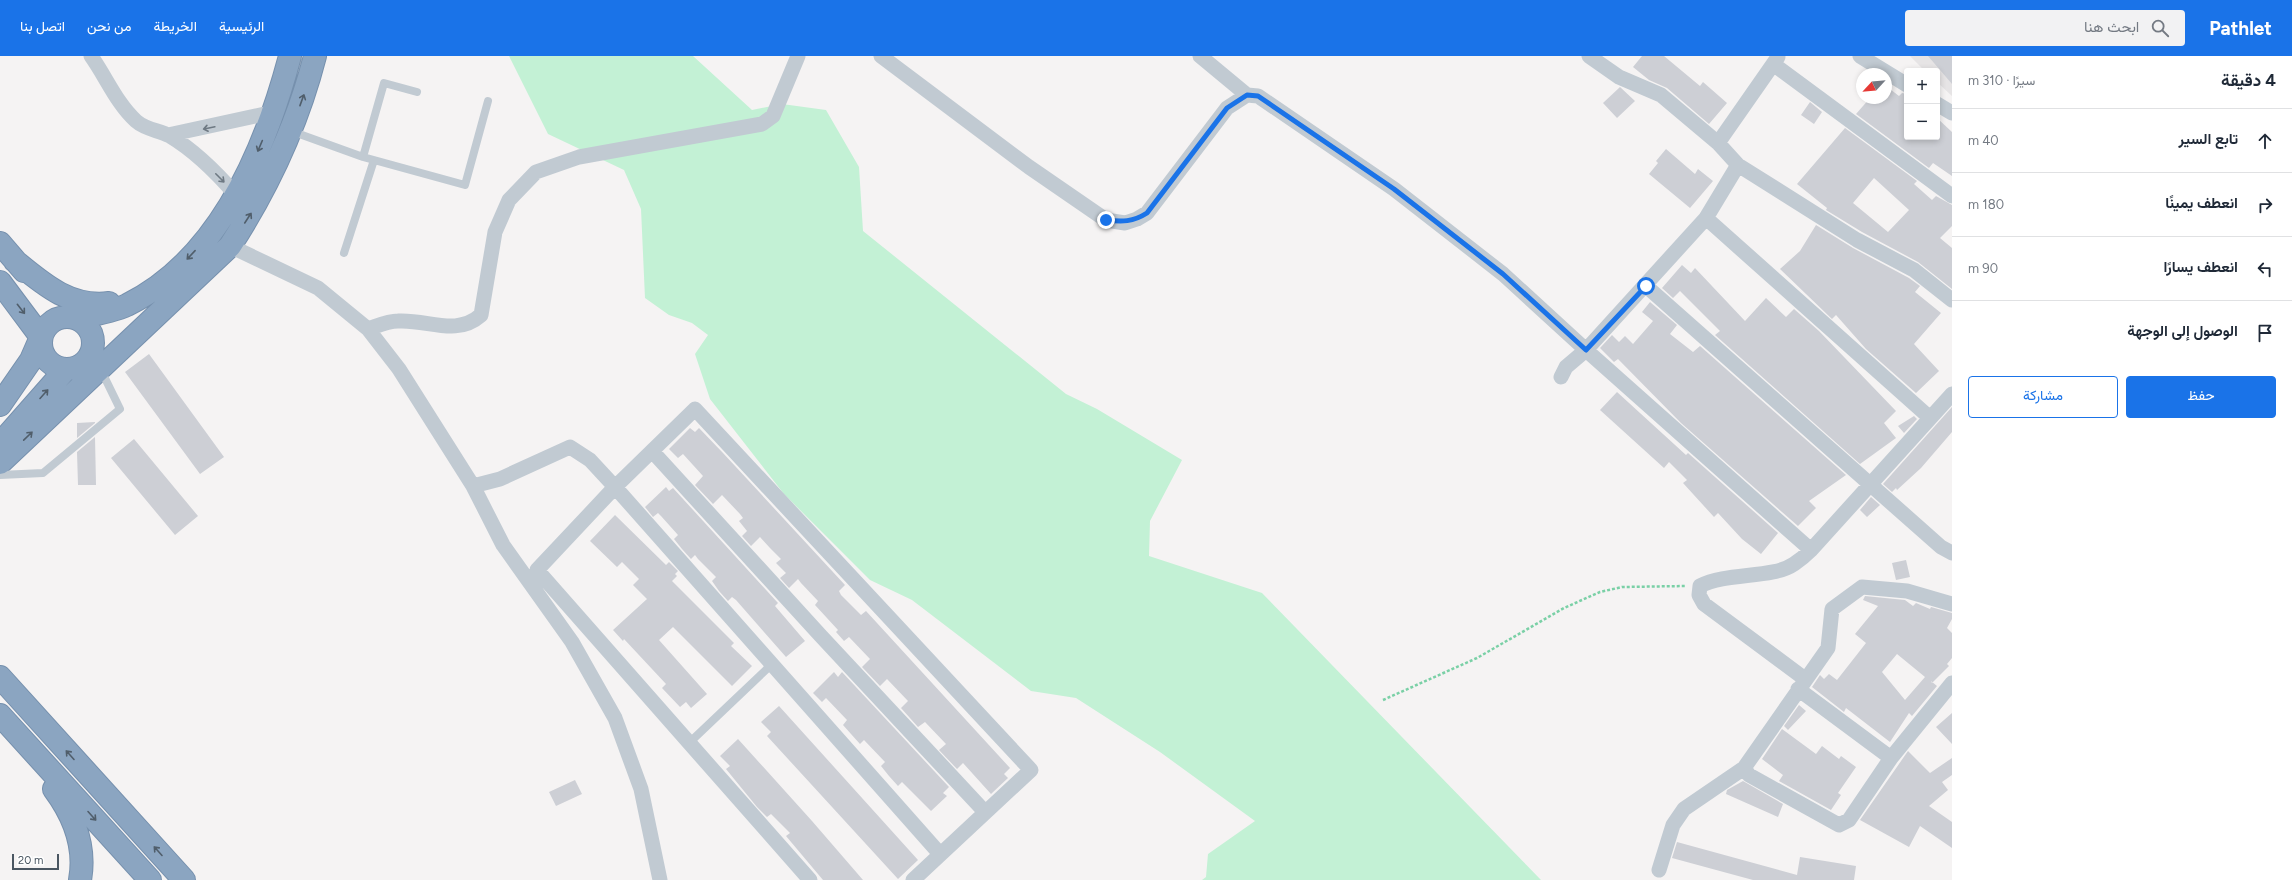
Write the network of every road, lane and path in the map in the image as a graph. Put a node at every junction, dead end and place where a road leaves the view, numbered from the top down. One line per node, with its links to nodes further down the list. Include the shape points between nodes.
1 (91, 56): 18 (street, via 133,118 147,129)
2 (290, 56): 15 (highway)
3 (315, 56): 17 (highway, one-way to 3)
4 (798, 56): 35 (street, via 773,116 762,124 579,157 536,172 509,200 495,232 481,315 472,322 462,326 448,326 397,321)
5 (881, 56): 12 (street, via 1029,167 1106,220 1125,223 1147,213 1227,108)
6 (1200, 56): 12 (street)
7 (1589, 56): 19 (street, via 1619,77 1661,95)
8 (1860, 56): 10 (street)
9 (1775, 60): 19 (street); 24 (street)
10 (1904, 83)
11 (417, 92): 20 (lane, via 384,83)
12 (1247, 95): 37 (street, via 1258,96 1400,194 1503,274)
13 (488, 100): 21 (lane, via 465,185)
14 (1940, 106): 16 (street)
15 (274, 112): 18 (street, one-way to 18); 23 (highway, one-way to 23)
16 (1952, 113)
17 (291, 131): 20 (lane); 27 (highway, one-way to 17, via 256,206)
18 (168, 135): 23 (street, one-way to 23, via 205,162)
19 (1718, 143): 22 (street)
20 (363, 157): 21 (lane)
21 (374, 160): 28 (lane)
22 (1738, 165): 25 (street); 33 (street, via 1857,240 1914,270)
23 (236, 195): 32 (highway, one-way to 32, via 211,234 189,258 166,280)
24 (1952, 196)
25 (1706, 218): 31 (street); 43 (street)
26 (0, 243): 29 (highway)
27 (230, 246): 35 (street, via 318,288); 38 (highway, via 186,289)
28 (344, 253)
29 (15, 261): 32 (highway, via 47,287 68,299 99,304); 34 (highway)
30 (0, 282): 36 (highway, one-way to 36)
31 (1646, 286): 37 (street); 48 (street)
32 (140, 297): 34 (highway, via 125,305)
33 (1952, 300)
34 (72, 317): 36 (highway, via 59,318 51,322); 38 (highway, via 84,323 90,331)
35 (368, 329): 49 (street, via 399,369)
36 (40, 337): 39 (highway, via 40,346 47,361); 42 (highway, via 31,360)
37 (1586, 350): 40 (street, via 1566,367); 51 (street)
38 (95, 363): 39 (highway); 46 (highway, one-way to 38); 47 (lane, via 120,410 43,473)
39 (66, 370): 44 (highway, one-way to 39)
40 (1561, 377)
41 (1952, 394): 43 (street)
42 (0, 405)
43 (1929, 417): 48 (street)
44 (0, 444)
45 (652, 451): 50 (street); 64 (street); 64 (street, via 695,409 1031,770)
46 (0, 463)
47 (0, 475)
48 (1869, 485): 51 (street); 52 (street, via 1941,547)
49 (473, 486): 50 (street, via 500,479 570,447 590,460); 70 (street, via 503,545 572,642 615,718 640,789)
50 (615, 487): 55 (street); 61 (street, via 537,570)
51 (1811, 550): 53 (street, via 1793,565 1769,572 1711,580)
52 (1952, 553)
53 (1700, 586): 58 (street, via 1699,595 1704,604); 59 (path, via 1622,587 1600,592 1564,608 1477,658)
54 (1952, 604): 58 (street, via 1907,591 1862,587 1832,609 1828,648)
55 (771, 665): 61 (lane); 65 (street)
56 (0, 677): 69 (highway, one-way to 56)
57 (1952, 683): 62 (street)
58 (1802, 684): 62 (street); 63 (street)
59 (1384, 700)
60 (5, 720): 67 (highway, via 63,801 78,832 83,862); 68 (highway, one-way to 68)
61 (688, 743): 71 (street)
62 (1891, 758): 63 (street, via 1849,820 1839,825 1749,776)
63 (1744, 768): 66 (street, via 1684,808 1673,825)
64 (985, 812): 65 (street)
65 (940, 854): 72 (street)
66 (1659, 870)
67 (80, 880)
68 (150, 880)
69 (184, 880)
70 (660, 880)
71 (810, 880)
72 (913, 880)

